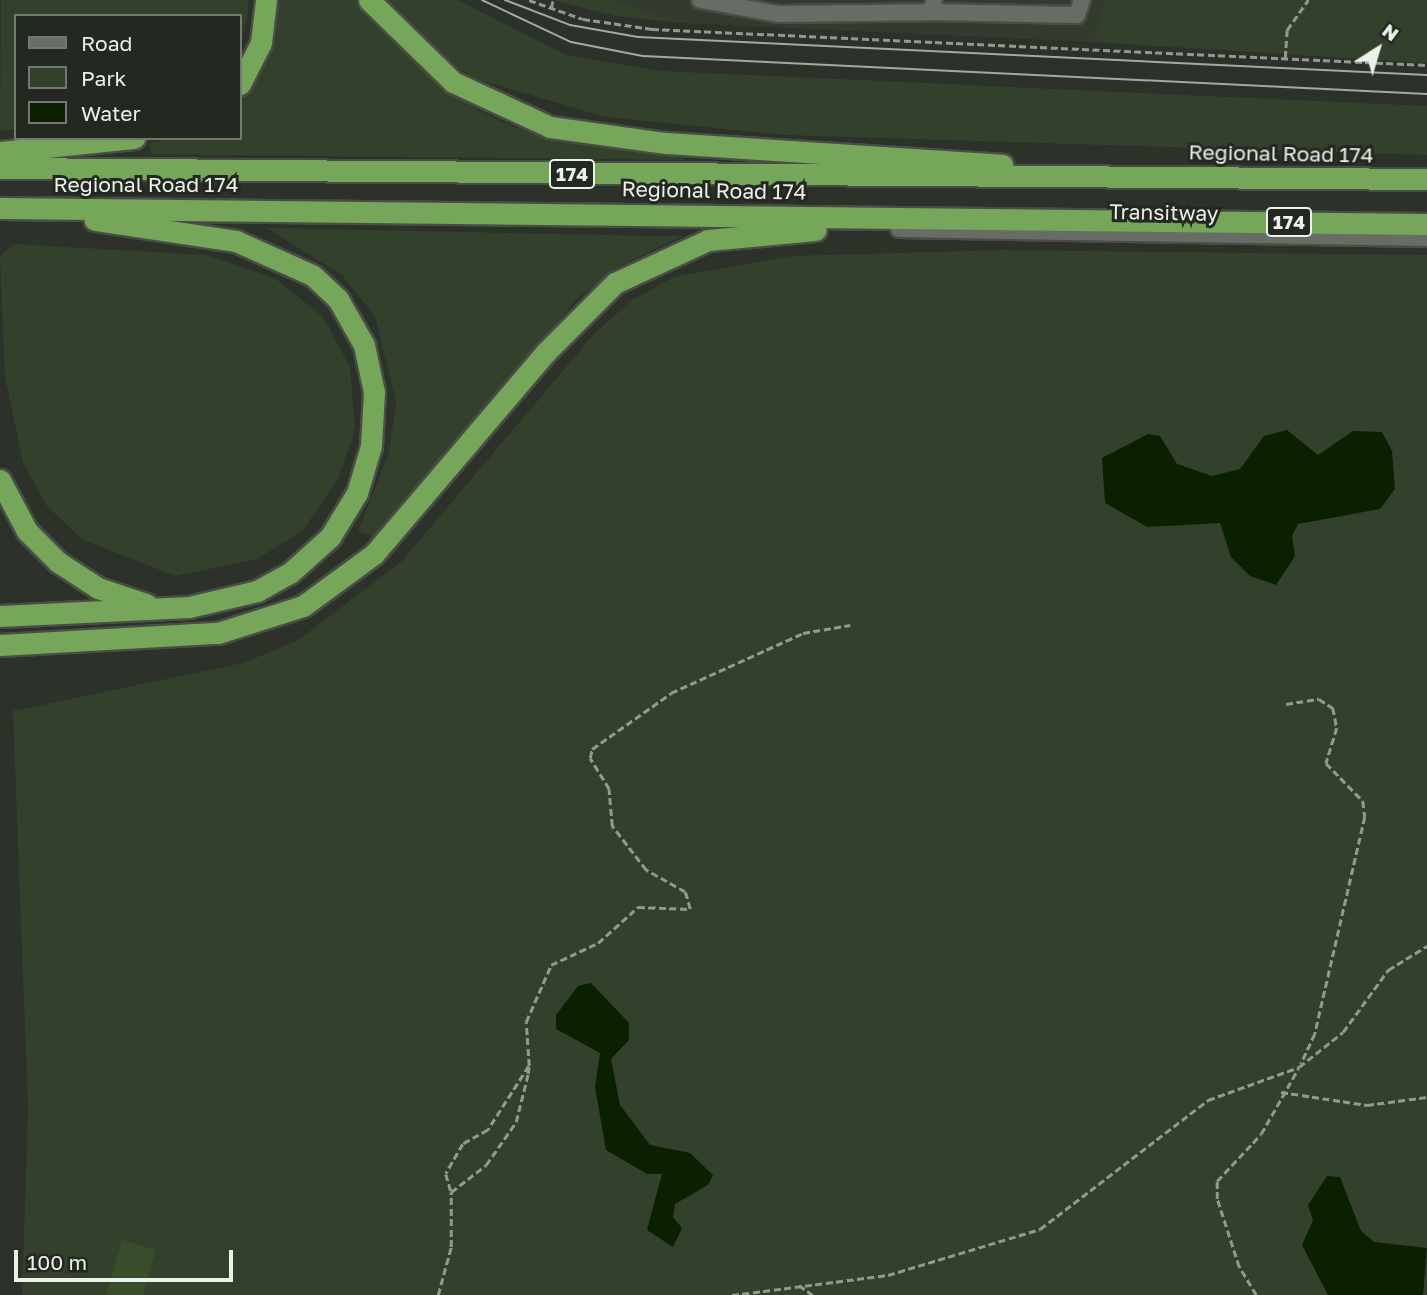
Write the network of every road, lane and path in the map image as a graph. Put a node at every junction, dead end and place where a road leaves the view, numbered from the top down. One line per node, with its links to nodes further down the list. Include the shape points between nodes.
1 (266, 0): 17 (highway, via 261,43)
2 (369, 0): 21 (highway, via 422,58 468,92 572,132)
3 (529, 0): 14 (path)
4 (553, 0): 14 (path)
5 (699, 0): 8 (lane, via 751,12)
6 (1082, 0): 13 (lane, via 1077,15)
7 (1308, 0): 15 (path, via 1287,30)
8 (827, 5): 9 (lane)
9 (933, 6): 10 (lane)
10 (971, 6): 11 (lane)
11 (996, 6): 12 (lane)
12 (1018, 7): 13 (lane)
13 (1040, 7)
14 (551, 8): 15 (path, via 652,29)
15 (1284, 58): 16 (path)
16 (1427, 65)
17 (242, 80)
18 (115, 140): 19 (highway)
19 (0, 152)
20 (0, 168): 21 (highway, Regional Road 174 / 174)
21 (1144, 176): 22 (highway, Regional Road 174 / 174)
22 (1423, 179)
23 (0, 208): 24 (highway, Regional Road 174 / 174)
24 (47, 209): 25 (highway, Regional Road 174 / 174); 30 (highway, via 61,217 203,234 267,251 325,286 364,345 374,392 371,446 357,493 330,537 290,573 257,591 210,604)
25 (1151, 219): 26 (highway, Regional Road 174 / 174); 27 (highway)
26 (1427, 224)
27 (899, 229): 28 (lane, Transitway); 33 (highway, via 727,235 628,274 581,313 374,554 289,613 200,635)
28 (1427, 238)
29 (0, 480): 30 (highway, via 27,531 58,562 111,594)
30 (166, 607): 31 (highway)
31 (0, 616)
32 (850, 625): 36 (path, via 803,633 671,694 592,749 590,758 609,789 612,826 646,870 685,892 690,909 638,907 598,943 551,965 526,1022)
33 (0, 645)
34 (1286, 704): 37 (path, via 1319,699 1333,708 1337,728 1326,764 1363,801 1365,817 1315,1034)
35 (1427, 946): 37 (path, via 1388,970 1343,1032)
36 (529, 1066): 40 (path, via 516,1122 486,1165); 40 (path, via 488,1130 463,1144 446,1174)
37 (1299, 1067): 38 (path); 41 (path, via 1208,1100 1091,1196 1014,1240 888,1275)
38 (1280, 1092): 39 (path, via 1367,1105); 45 (path, via 1261,1134 1217,1181 1217,1199 1239,1267)
39 (1427, 1097)
40 (452, 1192): 42 (path, via 451,1247)
41 (799, 1285): 43 (path); 44 (path)
42 (438, 1295)
43 (732, 1295)
44 (813, 1295)
45 (1256, 1295)

